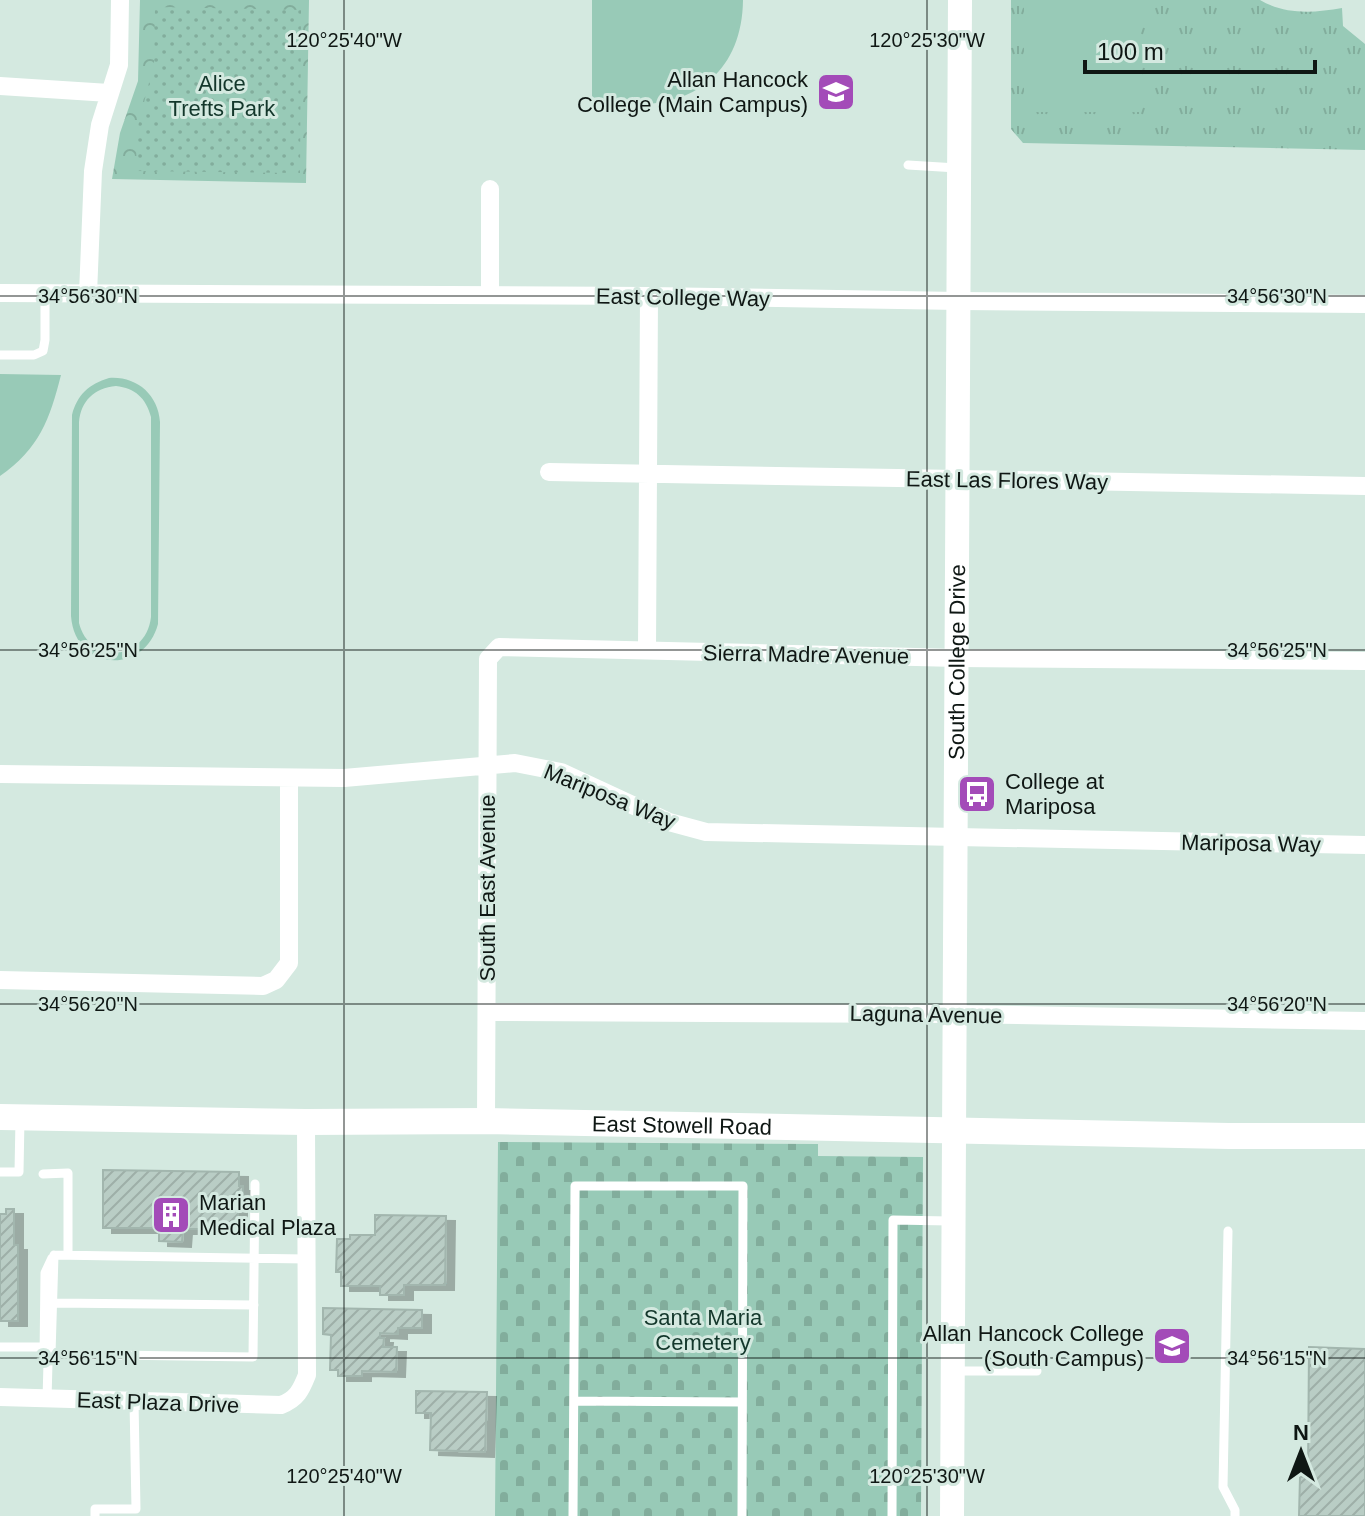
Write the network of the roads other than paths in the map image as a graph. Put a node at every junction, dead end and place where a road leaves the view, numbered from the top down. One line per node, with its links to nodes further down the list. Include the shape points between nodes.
1 (120, 0): 4 (street, via 119,65)
2 (960, 0): 6 (street, South College Drive)
3 (0, 86): 4 (street)
4 (109, 93): 10 (street, via 93,171)
5 (908, 165): 6 (lane)
6 (959, 168): 13 (street, South College Drive)
7 (490, 189): 11 (street)
8 (0, 293): 9 (street, East College Way)
9 (45, 294): 10 (street, East College Way); 15 (lane, via 43,351)
10 (88, 294): 11 (street, East College Way)
11 (490, 295): 12 (street, East College Way)
12 (649, 296): 13 (street, East College Way); 17 (street)
13 (959, 301): 14 (street, East College Way); 18 (street, South College Drive)
14 (1365, 304)
15 (0, 355)
16 (549, 472): 17 (street, East Las Flores Way)
17 (650, 474): 18 (street, East Las Flores Way); 20 (street)
18 (958, 479): 19 (street, East Las Flores Way); 22 (street, South College Drive)
19 (1365, 486)
20 (647, 650): 21 (street, Sierra Madre Avenue, via 499,647); 22 (street, Sierra Madre Avenue)
21 (489, 654): 24 (street, South East Avenue)
22 (957, 658): 23 (street, Sierra Madre Avenue); 27 (street, South College Drive)
23 (1365, 661)
24 (487, 764): 26 (street, Mariposa Way); 27 (street, Mariposa Way, via 515,763 561,772 669,822 706,832); 30 (street, South East Avenue)
25 (0, 774): 26 (street, Mariposa Way)
26 (289, 779): 29 (street, via 289,963 276,980 263,986)
27 (956, 838): 28 (street, Mariposa Way); 31 (street, South College Drive)
28 (1365, 845)
29 (0, 980)
30 (487, 1012): 31 (street, Laguna Avenue); 34 (street, South East Avenue)
31 (955, 1014): 32 (street, Laguna Avenue); 36 (street, South College Drive)
32 (1365, 1021)
33 (10, 1117): 35 (main road, East Stowell Road); 38 (lane, via 19,1172)
34 (486, 1121): 35 (main road, East Stowell Road); 36 (main road, East Stowell Road)
35 (306, 1122): 46 (street)
36 (954, 1130): 37 (main road, East Stowell Road); 41 (street, South College Drive)
37 (1365, 1136)
38 (0, 1172)
39 (43, 1174): 44 (lane, via 68,1173)
40 (255, 1184): 45 (lane)
41 (954, 1221): 51 (street, South College Drive); 62 (lane, via 893,1220)
42 (1228, 1231): 64 (lane, via 1223,1487)
43 (54, 1255): 44 (lane); 47 (lane); 50 (lane, via 45,1273)
44 (68, 1255): 45 (lane)
45 (255, 1258): 46 (lane); 48 (lane)
46 (307, 1259): 55 (street, East Plaza Drive, via 307,1375 292,1401)
47 (53, 1303): 48 (lane); 50 (lane)
48 (254, 1305): 50 (lane, via 253,1357)
49 (0, 1347): 50 (lane)
50 (47, 1354): 54 (lane)
51 (953, 1371): 52 (lane); 63 (street, South College Drive)
52 (1037, 1371)
53 (0, 1397): 54 (street, East Plaza Drive)
54 (47, 1399): 55 (street, East Plaza Drive)
55 (134, 1401): 58 (lane)
56 (574, 1401): 57 (lane); 57 (lane, via 575,1186 743,1186); 60 (lane)
57 (742, 1402): 61 (lane)
58 (136, 1513): 59 (lane, via 95,1509)
59 (95, 1516)
60 (573, 1516)
61 (742, 1516)
62 (892, 1516)
63 (952, 1516)
64 (1235, 1516)

